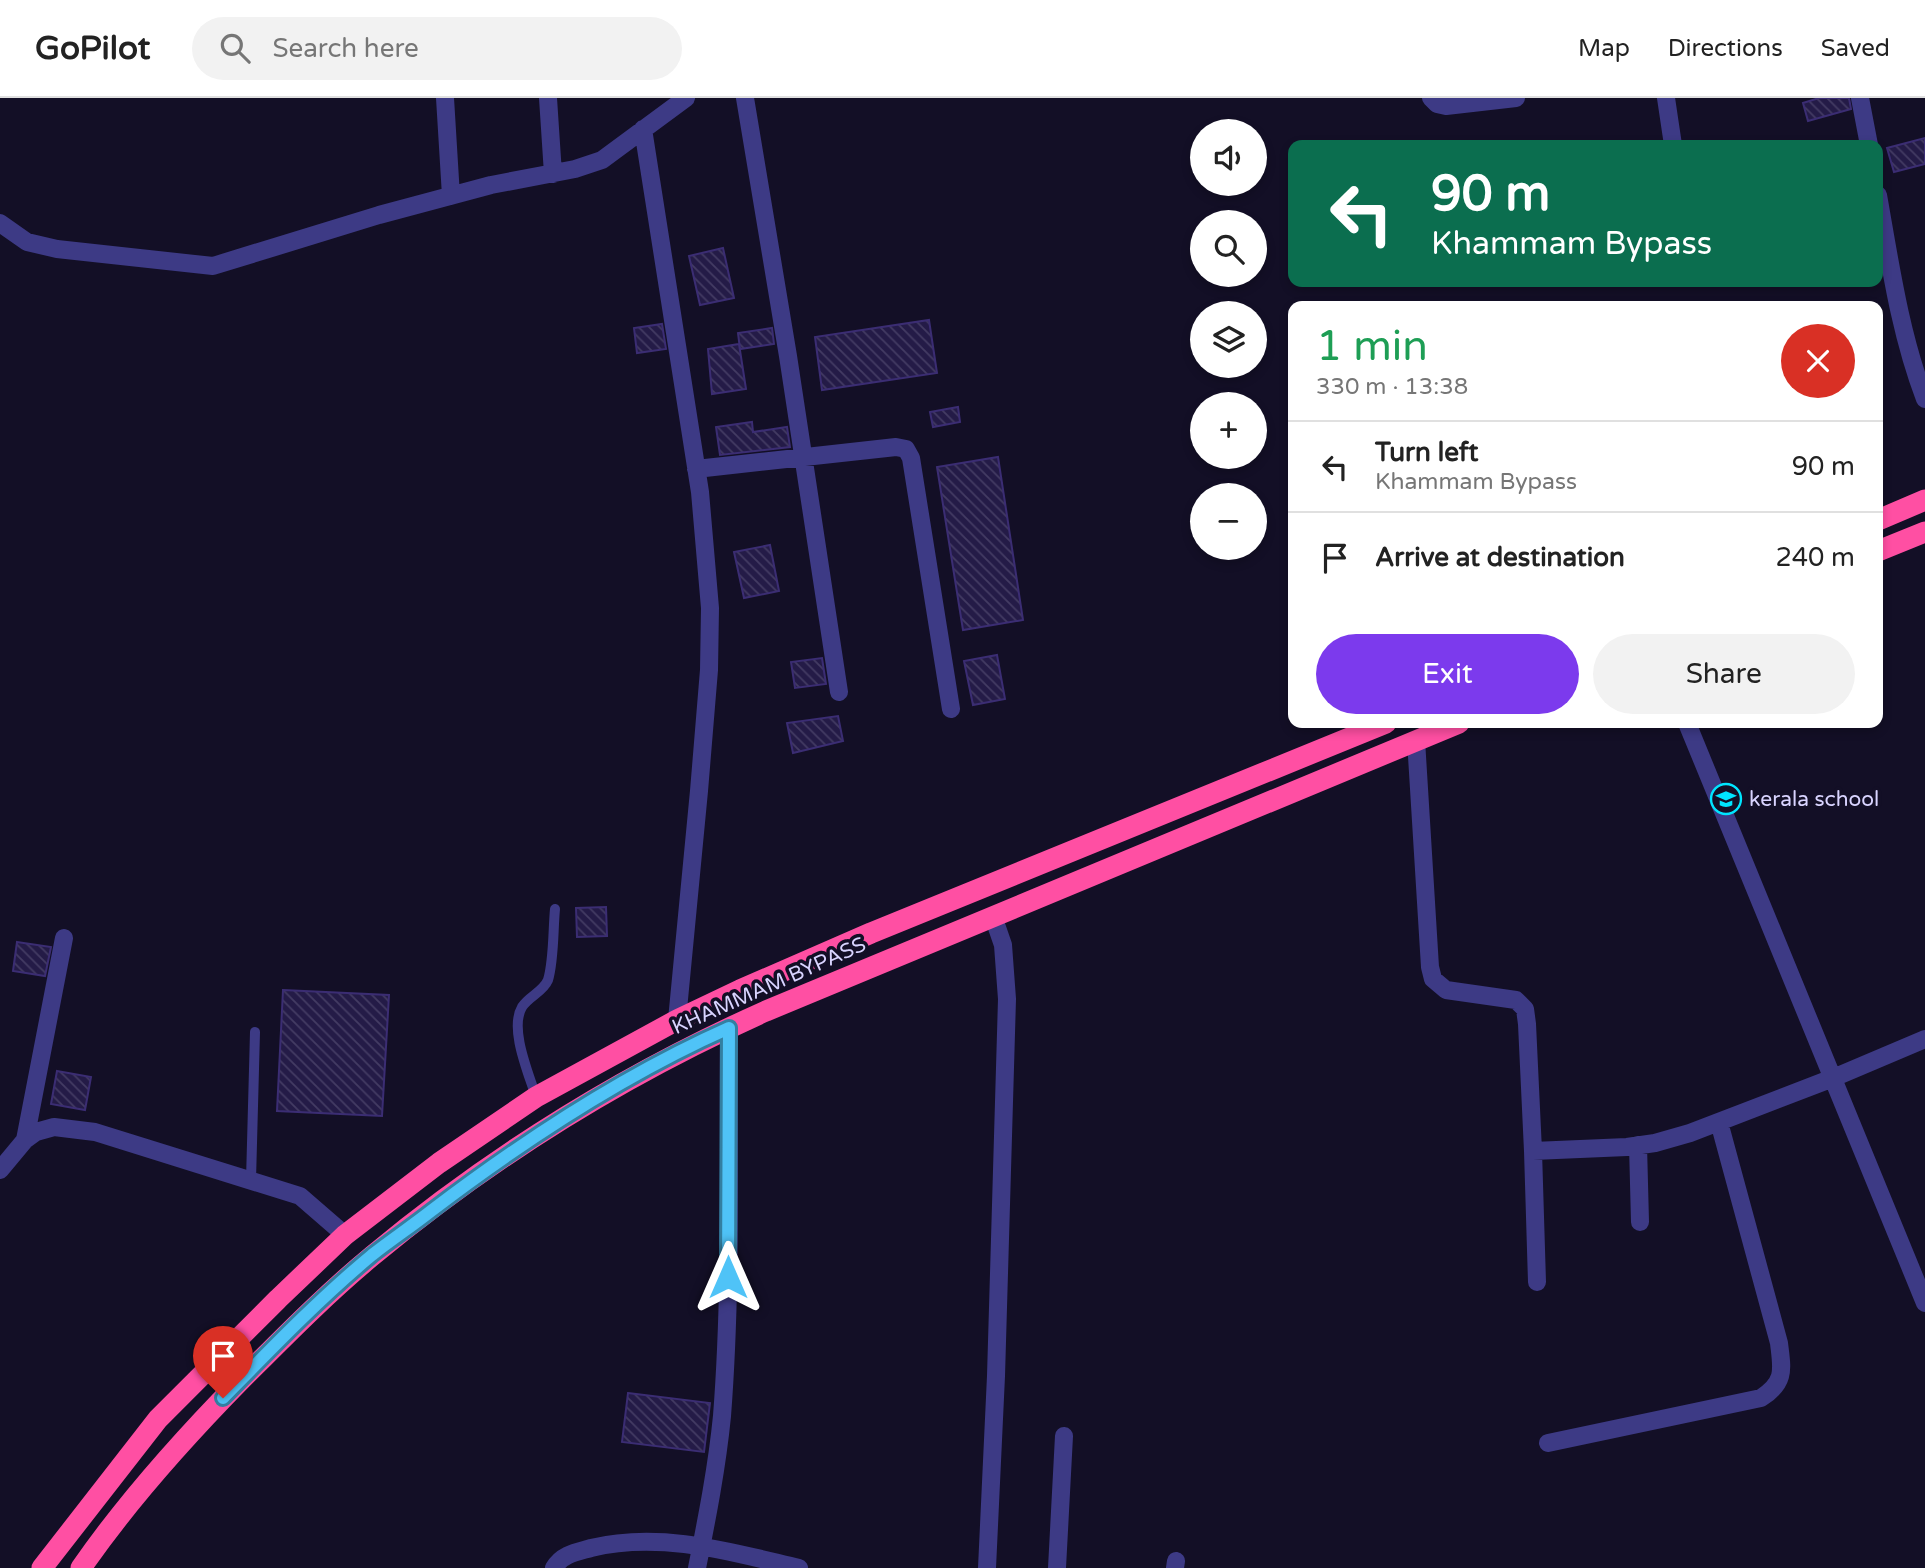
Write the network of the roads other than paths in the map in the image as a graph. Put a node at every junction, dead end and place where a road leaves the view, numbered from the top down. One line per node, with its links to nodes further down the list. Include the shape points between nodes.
1 (445, 98): 14 (street)
2 (548, 98): 13 (street)
3 (655, 98): 10 (street)
4 (686, 98): 10 (street)
5 (745, 98): 18 (street)
6 (1431, 98): 7 (street, via 1446,106)
7 (1517, 98)
8 (1666, 98): 11 (street)
9 (1860, 98): 12 (street)
10 (649, 124): 13 (street, via 602,160); 19 (street)
11 (1672, 140)
12 (1868, 140)
13 (553, 174): 14 (street)
14 (451, 196): 16 (street, via 213,266 57,249 27,242)
15 (1883, 220): 17 (street, via 1910,356)
16 (0, 223)
17 (1925, 399)
18 (803, 457): 19 (street); 24 (street); 25 (street, via 896,447 909,452)
19 (696, 469): 35 (street, via 710,608 709,670)
20 (1925, 500): 21 (highway)
21 (1883, 518)
22 (1925, 532): 23 (highway)
23 (1883, 549)
24 (839, 692)
25 (951, 709)
26 (1374, 728): 32 (highway, KHAMMAM BYPASS)
27 (1446, 728): 29 (highway, KHAMMAM BYPASS)
28 (1689, 728): 39 (street)
29 (1416, 740): 31 (highway, KHAMMAM BYPASS); 44 (street, via 1433,979 1446,990 1517,1000 1523,1005)
30 (555, 909): 40 (lane, via 549,976 518,1017 521,1049)
31 (993, 916): 34 (highway, KHAMMAM BYPASS); 59 (street, via 1004,956 1007,999)
32 (886, 927): 34 (highway); 35 (highway, KHAMMAM BYPASS)
33 (64, 938): 42 (street)
34 (899, 955): 36 (highway, KHAMMAM BYPASS)
35 (677, 1020): 40 (highway, KHAMMAM BYPASS)
36 (729, 1028): 53 (street, via 722,1416); 55 (highway, KHAMMAM BYPASS, via 561,1119 372,1255 190,1432)
37 (255, 1032): 46 (lane)
38 (1925, 1039): 39 (street)
39 (1833, 1078): 41 (street); 50 (street)
40 (536, 1097): 48 (highway, KHAMMAM BYPASS, via 439,1163)
41 (1719, 1122): 43 (street); 52 (street, via 1779,1342 1780,1380 1761,1398)
42 (24, 1140): 45 (street); 46 (street, via 54,1127 95,1132)
43 (1638, 1145): 44 (street); 47 (street)
44 (1533, 1151): 49 (street)
45 (0, 1170)
46 (251, 1180): 48 (street, via 300,1196)
47 (1640, 1222)
48 (345, 1236): 54 (highway, KHAMMAM BYPASS, via 158,1419)
49 (1538, 1283)
50 (1925, 1303)
51 (1064, 1436): 60 (street)
52 (1548, 1443)
53 (702, 1545): 56 (street, via 638,1541 601,1546 562,1558); 57 (street); 58 (street)
54 (42, 1568)
55 (81, 1568)
56 (554, 1568)
57 (697, 1568)
58 (799, 1568)
59 (987, 1568)
60 (1057, 1568)

